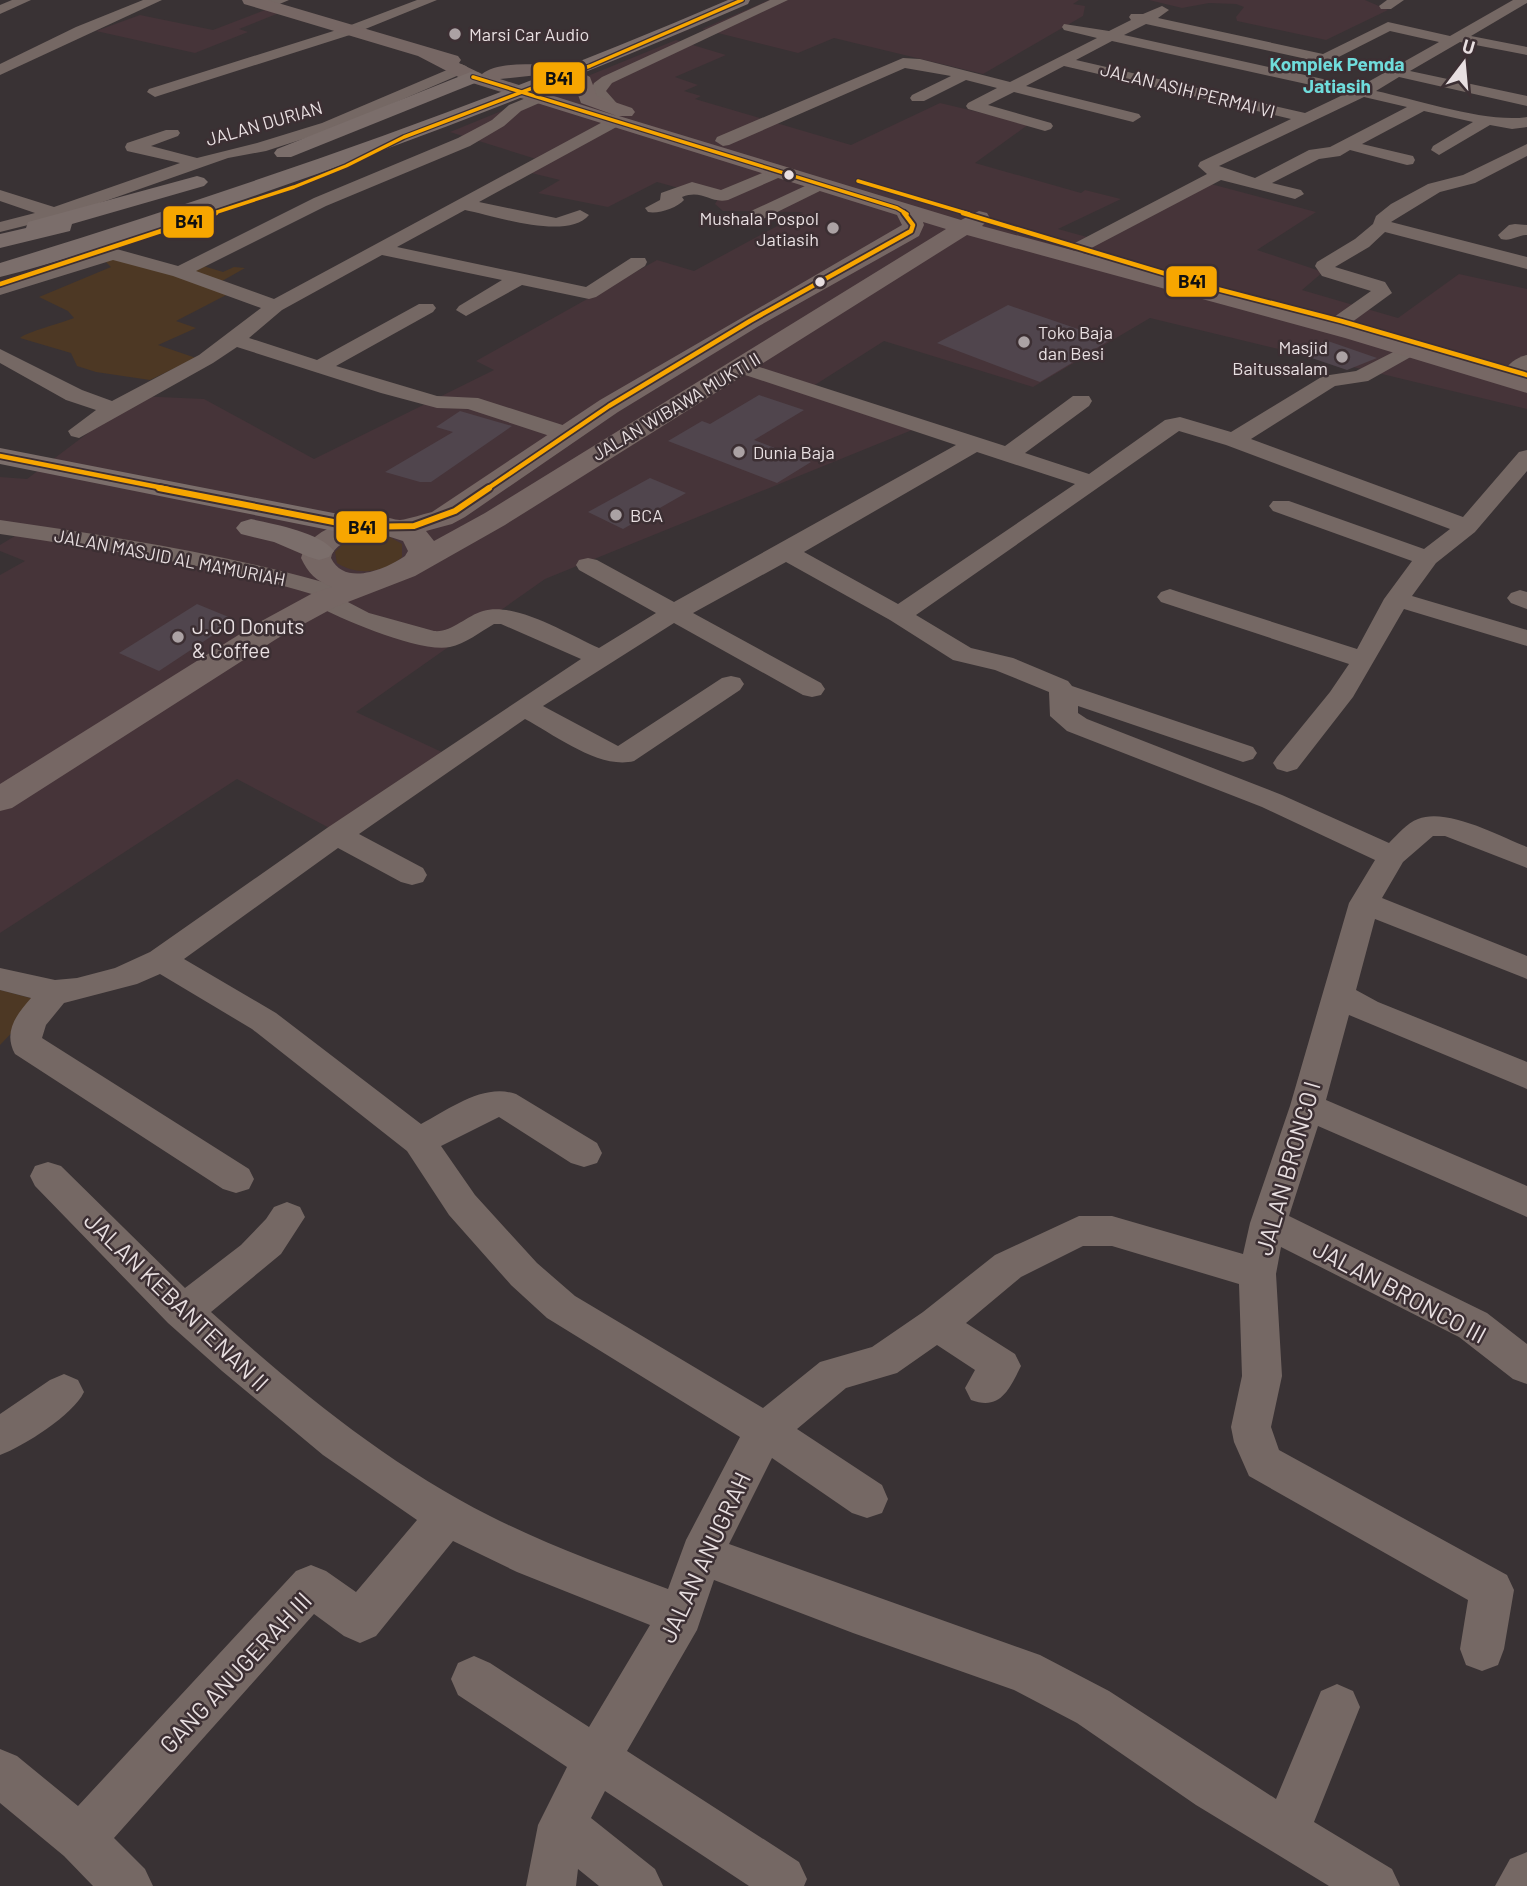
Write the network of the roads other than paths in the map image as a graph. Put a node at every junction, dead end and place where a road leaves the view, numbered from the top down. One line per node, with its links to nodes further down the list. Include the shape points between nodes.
1 (24, 0): 9 (street)
2 (155, 0): 25 (street)
3 (430, 0): 14 (street)
4 (714, 0): 24 (highway)
5 (741, 0): 45 (highway, via 590,66)
6 (781, 0): 23 (street)
7 (266, 2): 14 (main road)
8 (1523, 2): 16 (street)
9 (0, 10)
10 (1162, 10): 12 (street)
11 (1122, 14): 12 (street)
12 (1144, 19): 15 (street); 20 (street)
13 (1069, 27): 15 (street)
14 (348, 31): 19 (main road); 33 (street)
15 (1110, 36): 21 (street); 30 (street)
16 (1457, 40): 17 (street); 20 (street, via 1388,26); 27 (street)
17 (1527, 51)
18 (1113, 54): 21 (street)
19 (427, 55): 26 (main road, via 485,71); 29 (main road)
20 (1326, 58): 30 (street)
21 (1061, 59): 22 (street); 31 (street); 32 (street); 43 (street)
22 (1024, 60)
23 (650, 62): 24 (street, via 617,70); 42 (street, via 599,86 601,98)
24 (560, 67): 26 (main road); 42 (main road, via 580,78 588,99); 45 (highway)
25 (0, 70)
26 (515, 72): 29 (main road)
27 (1396, 72): 34 (street); 38 (street)
28 (965, 75): 32 (street); 36 (street); 53 (street, via 903,63)
29 (474, 76): 35 (main road); 59 (street, JALAN DURIAN, via 328,126); 78 (highway, via 302,148); 79 (highway, via 315,148 179,193)
30 (1290, 76): 34 (street)
31 (1063, 80)
32 (1012, 87): 41 (street, via 1114,112); 47 (street, via 974,106)
33 (155, 92)
34 (1360, 93): 39 (street); 40 (street)
35 (538, 98): 42 (main road); 91 (street, via 464,142 320,202)
36 (918, 98)
37 (1307, 99): 39 (street)
38 (1527, 101)
39 (1332, 105): 43 (street)
40 (1421, 106): 44 (street); 54 (street)
41 (1133, 110)
42 (615, 115): 53 (main road); 60 (main road); 66 (street)
43 (1306, 118): 49 (street)
44 (1487, 120): 46 (street); 56 (street)
45 (430, 121): 52 (highway); 75 (highway)
46 (1527, 122)
47 (1045, 126)
48 (1510, 128): 51 (street)
49 (1266, 131): 57 (street); 61 (street, JALAN ASIH PERMAI VI, via 1206,166)
50 (172, 133): 59 (street, via 133,147)
51 (1527, 135)
52 (404, 137): 89 (highway, via 264,187); 95 (highway, via 294,187)
53 (723, 141): 71 (main road)
54 (1348, 145): 57 (street); 58 (street)
55 (1527, 149): 73 (street, via 1469,179 1434,188 1387,215)
56 (1439, 150)
57 (1315, 154): 63 (street)
58 (1407, 160)
59 (199, 163): 68 (street, JALAN DURIAN)
60 (779, 171): 62 (main road); 67 (street, via 722,196 692,187)
61 (1219, 174): 63 (street); 82 (street)
62 (820, 184): 70 (street); 71 (main road, via 897,208 913,225)
63 (1257, 184): 64 (street)
64 (1296, 194)
65 (0, 195): 68 (street)
66 (462, 204): 69 (street, via 556,223); 83 (street)
67 (654, 208)
68 (54, 213): 74 (street, JALAN DURIAN)
69 (580, 215)
70 (757, 215)
71 (927, 218): 72 (main road); 90 (main road, JALAN WIBAWA MUKTI II)
72 (972, 223): 80 (main road, JALAN WIBAWA MUKTI II); 81 (main road); 82 (main road)
73 (1382, 226): 87 (street); 99 (street, via 1324,266 1329,272 1378,286 1382,293)
74 (0, 227)
75 (97, 228): 84 (highway); 85 (highway)
76 (1527, 230): 77 (street, via 1515,229)
77 (1507, 235)
78 (0, 236)
79 (0, 242)
80 (933, 248): 81 (main road, via 977,240); 92 (main road, JALAN WIBAWA MUKTI II)
81 (1035, 248): 101 (main road)
82 (1080, 248): 99 (main road)
83 (379, 249): 93 (street); 96 (street)
84 (0, 251)
85 (0, 256)
86 (638, 262): 93 (street, via 589,293)
87 (1527, 263)
88 (1490, 268): 94 (street)
89 (0, 270)
90 (843, 270): 92 (main road, via 866,269); 109 (main road, JALAN WIBAWA MUKTI II, via 750,321)
91 (180, 272): 95 (street, via 113,254); 96 (street)
92 (886, 277): 104 (main road, JALAN WIBAWA MUKTI II)
93 (518, 279): 98 (street)
94 (1527, 280)
95 (0, 287)
96 (275, 306): 100 (street)
97 (426, 308): 103 (street)
98 (466, 310)
99 (1341, 321): 105 (main road)
100 (234, 340): 103 (street); 107 (street)
101 (1409, 350): 105 (main road); 110 (street, via 1361,377 1330,380)
102 (0, 355): 107 (street, via 75,395)
103 (319, 367): 109 (street, via 437,402 470,403)
104 (740, 367): 111 (street); 124 (main road, JALAN WIBAWA MUKTI II)
105 (1524, 373)
106 (1081, 401): 112 (street)
107 (111, 408): 108 (street)
108 (79, 431)
109 (567, 434): 121 (main road, JALAN WIBAWA MUKTI II, via 455,511)
110 (1234, 440): 116 (street, via 1191,425 1172,425); 120 (street)
111 (972, 445): 112 (street); 122 (street)
112 (1007, 455): 116 (street)
113 (0, 456): 119 (highway)
114 (1527, 457): 120 (street)
115 (0, 474): 126 (highway, via 283,535)
116 (1092, 482): 130 (street)
117 (1280, 506): 123 (street)
118 (0, 527): 126 (street, JALAN MASJID AL MA'MURIAH, via 293,579)
119 (359, 527): 121 (main road, JALAN WIBAWA MUKTI II); 126 (main road, via 327,541)
120 (1467, 527): 123 (street)
121 (401, 528): 124 (main road, via 422,542)
122 (786, 552): 129 (street); 130 (street)
123 (1427, 558): 128 (street)
124 (418, 562): 126 (main road, JALAN WIBAWA MUKTI II, via 379,580)
125 (588, 565): 129 (street)
126 (326, 579): 132 (street, JALAN MASJID AL MA'MURIAH, via 360,618 432,639 446,640 488,617 504,616); 140 (main road, via 267,631)
127 (1170, 597): 133 (street)
128 (1397, 598): 131 (street); 133 (street)
129 (673, 613): 132 (street); 135 (street)
130 (899, 615): 136 (street, via 962,654 1004,664)
131 (1527, 638)
132 (602, 659): 137 (street)
133 (1364, 660): 139 (street)
134 (731, 684): 137 (street, via 624,755 613,755)
135 (812, 689)
136 (1063, 691): 138 (street); 142 (street, via 1063,713 1077,725 1272,801)
137 (524, 707): 141 (street)
138 (1243, 753)
139 (1287, 763)
140 (0, 800)
141 (337, 835): 144 (street); 146 (street)
142 (1392, 856): 143 (street, JALAN BRONCO I, via 1422,828 1432,825); 145 (street, JALAN BRONCO I)
143 (1527, 858)
144 (412, 875)
145 (1364, 903): 147 (street); 150 (street, JALAN BRONCO I)
146 (161, 960): 149 (street, via 100,985); 153 (street, via 264,1021)
147 (1527, 968)
148 (0, 979): 149 (street)
149 (55, 992): 156 (street, via 28,1027 27,1045)
150 (1338, 995): 151 (street); 152 (street, JALAN BRONCO I)
151 (1527, 1076)
152 (1307, 1106): 157 (street); 159 (street, JALAN BRONCO I)
153 (419, 1140): 154 (street, via 486,1107 504,1104); 166 (street, via 462,1205 524,1274 561,1307)
154 (584, 1153)
155 (47, 1176): 161 (street, JALAN KEBANTENAN II)
156 (236, 1179)
157 (1527, 1202)
158 (287, 1217): 161 (street, via 266,1245)
159 (1268, 1223): 160 (street, JALAN BRONCO I); 163 (street, JALAN BRONCO III, via 1473,1325)
160 (1257, 1274): 162 (street, JALAN ANUGRAH, via 1112,1231 1079,1231 1008,1266); 172 (street, JALAN BRONCO I, via 1262,1376 1251,1427 1264,1463 1492,1590)
161 (182, 1312): 169 (street, JALAN KEBANTENAN II, via 262,1385 364,1461)
162 (937, 1324): 164 (street, via 1001,1366); 166 (street, JALAN ANUGRAH, via 883,1362 834,1374)
163 (1527, 1367)
164 (985, 1388)
165 (64, 1392): 167 (street)
166 (765, 1431): 168 (street); 170 (street, JALAN ANUGRAH)
167 (0, 1437)
168 (867, 1499)
169 (448, 1515): 171 (street, JALAN KEBANTENAN II, via 566,1572); 179 (street, GANG ANUGERAH III, via 360,1621 311,1586)
170 (701, 1554): 171 (street, JALAN ANUGRAH); 178 (street, via 1024,1671 1093,1707)
171 (681, 1615): 175 (street, JALAN ANUGRAH)
172 (1482, 1649)
173 (474, 1679): 175 (street)
174 (1338, 1707): 178 (street)
175 (597, 1758): 177 (street, JALAN ANUGRAH); 181 (street)
176 (0, 1773): 179 (street)
177 (562, 1825): 183 (street, JALAN ANUGRAH); 184 (street)
178 (1286, 1832): 185 (street)
179 (81, 1839): 182 (street)
180 (1527, 1875): 186 (street)
181 (782, 1880)
182 (128, 1886)
183 (551, 1886)
184 (638, 1886)
185 (1375, 1886)
186 (1520, 1886)

